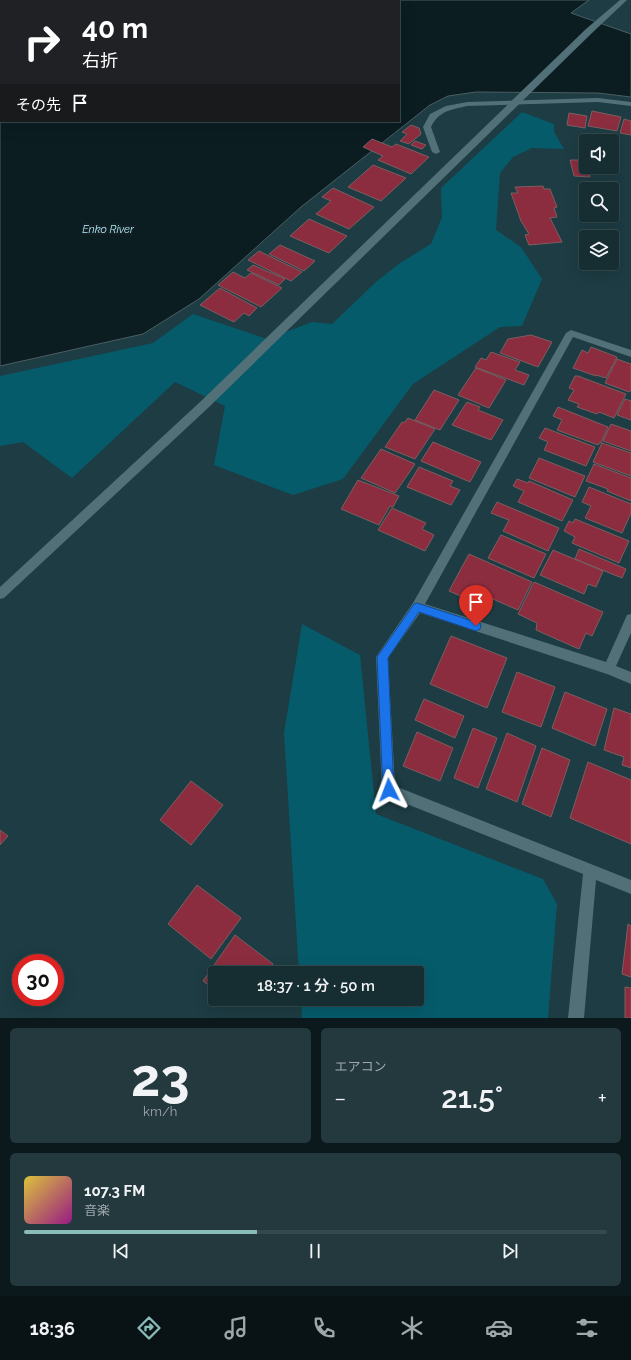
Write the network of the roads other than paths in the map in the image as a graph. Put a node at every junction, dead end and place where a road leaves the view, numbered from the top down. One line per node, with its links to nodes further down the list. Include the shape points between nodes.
1 (624, 0): 5 (street, via 204,405)
2 (631, 104): 3 (street, via 598,100 466,104 449,108 432,116 427,127)
3 (436, 152)
4 (631, 354): 6 (street, via 571,333)
5 (0, 594)
6 (417, 607): 8 (street); 10 (street, via 382,657 389,790)
7 (631, 619): 8 (street)
8 (609, 669): 9 (street)
9 (631, 678)
10 (590, 870): 11 (street); 12 (street)
11 (631, 887)
12 (576, 1018)

